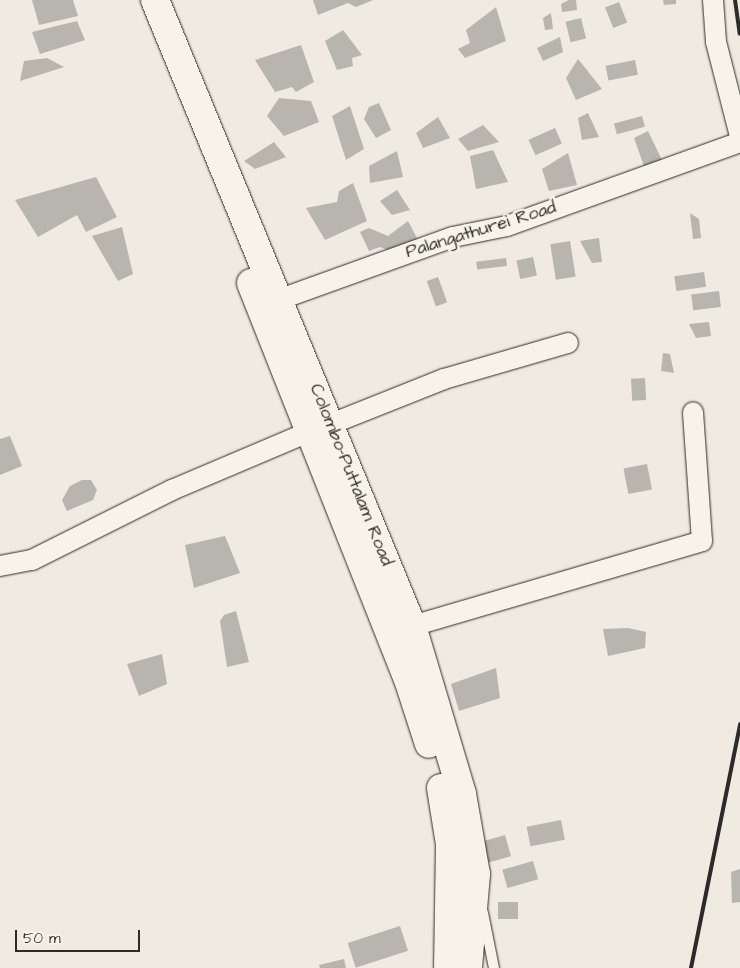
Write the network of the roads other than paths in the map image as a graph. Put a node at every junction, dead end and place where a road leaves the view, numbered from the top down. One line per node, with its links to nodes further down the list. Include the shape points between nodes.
1 (136, 0): 9 (highway, Colombo-Puttalam Road)
2 (155, 0): 6 (highway, Colombo-Puttalam Road)
3 (712, 0): 4 (street, via 716,42)
4 (740, 136)
5 (740, 142): 6 (street, Palangathurei Road, via 507,226 453,236)
6 (278, 300): 9 (highway, Colombo-Puttalam Road)
7 (568, 343): 9 (street, via 444,379)
8 (693, 412): 11 (street, via 702,541)
9 (321, 427): 10 (street, via 172,490 32,560); 11 (highway, Colombo-Puttalam Road); 13 (highway, Colombo-Puttalam Road, via 408,679 443,795 451,888)
10 (0, 566)
11 (412, 626): 12 (highway, Colombo-Puttalam Road, via 462,794)
12 (476, 874): 14 (highway, Colombo-Puttalam Road); 15 (lane)
13 (448, 968)
14 (468, 968)
15 (494, 968)

